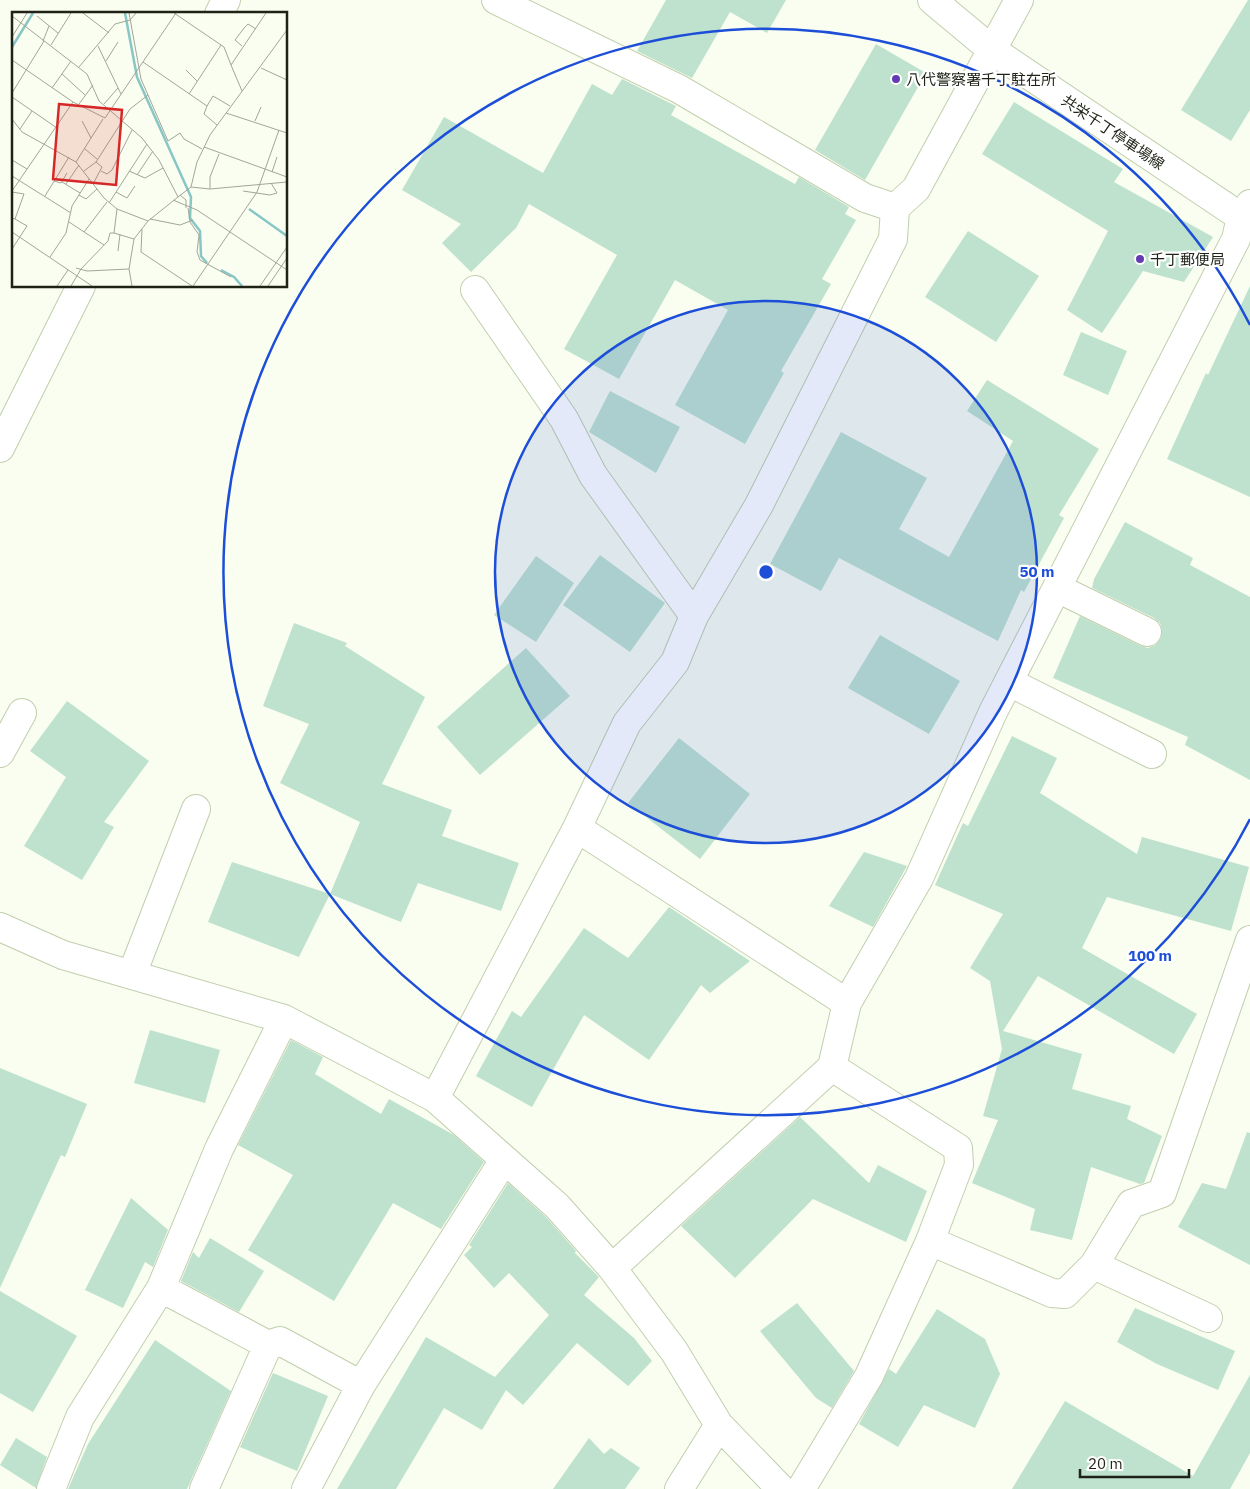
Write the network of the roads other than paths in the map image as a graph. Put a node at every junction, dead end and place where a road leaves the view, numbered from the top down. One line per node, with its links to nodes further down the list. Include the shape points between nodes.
1 (226, 0): 5 (street)
2 (496, 0): 7 (street, via 679,90 865,198)
3 (932, 0): 6 (street, 共栄千丁停車場線)
4 (1019, 0): 6 (street)
5 (220, 12)
6 (992, 50): 7 (street, via 916,189); 8 (street, 共栄千丁停車場線)
7 (895, 208): 13 (street, via 893,239 759,505)
8 (1247, 215): 12 (street)
9 (81, 288): 11 (street)
10 (475, 290): 13 (street, via 564,419 593,475)
11 (0, 448)
12 (1057, 588): 14 (street); 15 (street)
13 (694, 616): 20 (street, via 675,662 627,723)
14 (1147, 632)
15 (1009, 682): 18 (street); 24 (street, via 919,878)
16 (22, 713): 17 (street)
17 (0, 753)
18 (1152, 754)
19 (196, 809): 23 (street)
20 (577, 828): 24 (street); 27 (street)
21 (0, 927): 23 (street, via 63,954)
22 (1250, 940): 30 (street, via 1162,1193 1131,1204)
23 (132, 974): 25 (street)
24 (847, 1003): 26 (street)
25 (284, 1018): 27 (street); 32 (street, via 218,1150)
26 (832, 1067): 29 (street, via 958,1148 959,1165); 31 (street)
27 (435, 1098): 28 (street)
28 (504, 1160): 31 (street, via 557,1206); 35 (street)
29 (930, 1241): 30 (street, via 1052,1293 1065,1294); 42 (street, via 869,1376)
30 (1094, 1265): 33 (street)
31 (612, 1268): 36 (street, via 674,1351)
32 (161, 1288): 34 (street); 37 (street, via 80,1417)
33 (1208, 1318)
34 (268, 1345): 35 (street, via 280,1341); 38 (street)
35 (360, 1385): 39 (street)
36 (719, 1425): 40 (street); 41 (street)
37 (51, 1489)
38 (204, 1489)
39 (306, 1489)
40 (679, 1489)
41 (781, 1489)
42 (801, 1489)

